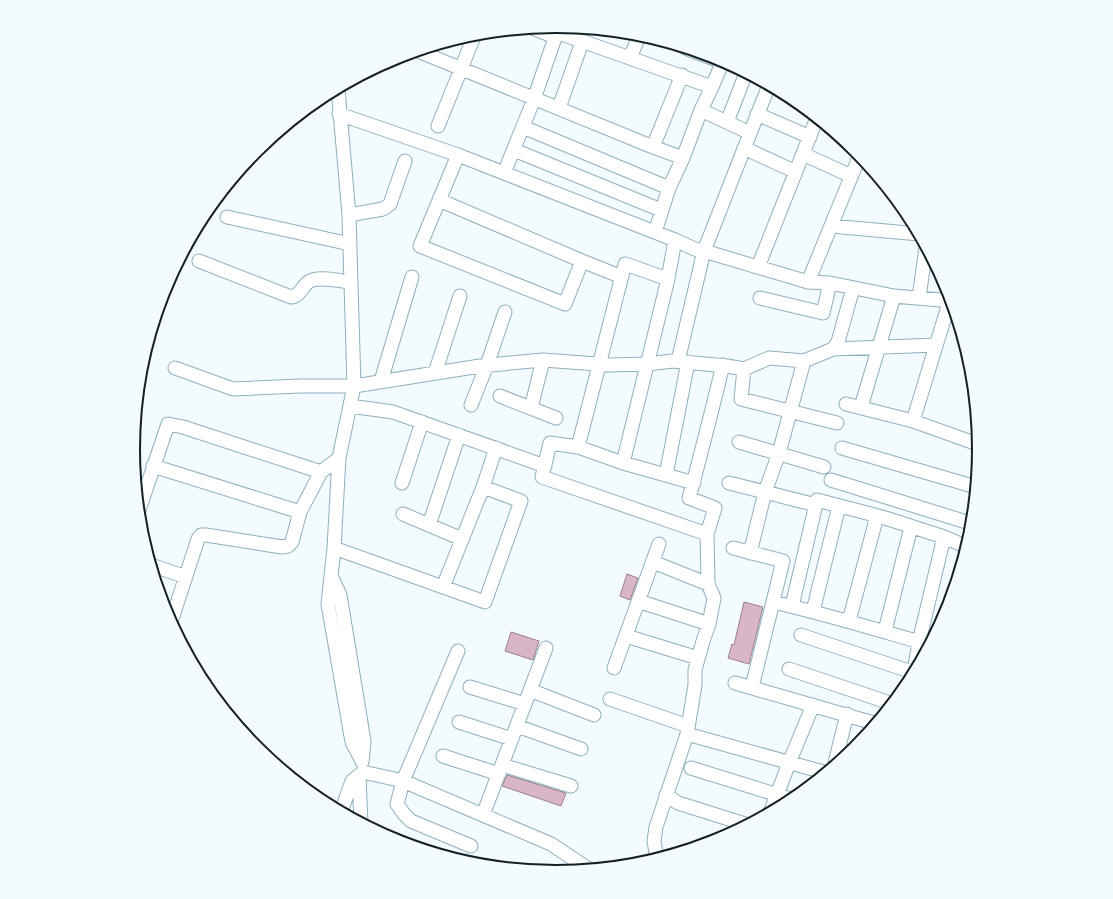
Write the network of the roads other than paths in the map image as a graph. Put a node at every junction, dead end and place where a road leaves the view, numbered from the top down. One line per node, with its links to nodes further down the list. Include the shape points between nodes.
1 (557, 33): 15 (street)
2 (560, 33): 5 (street)
3 (637, 41): 7 (street)
4 (472, 42): 9 (street)
5 (582, 42): 7 (street); 16 (street)
6 (426, 54): 9 (street)
7 (630, 58): 10 (street)
8 (720, 67): 12 (street)
9 (461, 69): 15 (street); 22 (street)
10 (682, 75): 12 (street); 26 (street)
11 (744, 78): 20 (street)
12 (712, 87): 17 (street)
13 (767, 90): 19 (street)
14 (338, 95): 18 (street)
15 (534, 99): 16 (street); 23 (street)
16 (559, 108): 26 (street)
17 (701, 110): 20 (street); 31 (street)
18 (339, 114): 30 (street); 40 (street)
19 (757, 114): 24 (street); 25 (street)
20 (727, 122): 24 (street)
21 (815, 123): 25 (street)
22 (438, 126)
23 (523, 127): 28 (street); 37 (street)
24 (750, 133): 27 (street)
25 (810, 137): 29 (street)
26 (654, 147): 31 (street)
27 (744, 148): 34 (street); 47 (street)
28 (514, 150): 35 (street); 39 (street)
29 (803, 154): 34 (street); 36 (street)
30 (458, 155): 35 (street); 38 (street)
31 (683, 158): 37 (street)
32 (405, 161): 40 (street, via 392,200 387,207)
33 (857, 162): 36 (street)
34 (796, 172): 51 (street)
35 (504, 173): 43 (street)
36 (851, 176): 42 (street)
37 (669, 188): 39 (street)
38 (439, 200): 50 (street); 50 (street, via 420,246 565,304)
39 (661, 210): 43 (street)
40 (349, 215): 46 (street)
41 (227, 217): 46 (street)
42 (831, 226): 44 (street); 56 (street)
43 (655, 232): 45 (street)
44 (912, 233)
45 (676, 240): 47 (street); 54 (street)
46 (350, 244): 55 (street)
47 (704, 251): 51 (street); 71 (street)
48 (925, 255): 62 (street)
49 (199, 261): 55 (street, via 291,296 296,296 312,280)
50 (582, 261): 53 (street)
51 (758, 267): 56 (street)
52 (412, 277): 79 (street)
53 (622, 277): 54 (street, via 625,264); 72 (street)
54 (668, 279): 73 (street)
55 (351, 282): 80 (street)
56 (808, 282): 57 (street)
57 (830, 283): 58 (street); 61 (street, via 823,313)
58 (853, 288): 60 (street); 68 (street, via 838,342)
59 (460, 296): 78 (street)
60 (894, 296): 62 (street); 67 (street)
61 (760, 298)
62 (919, 298): 63 (street)
63 (945, 300)
64 (948, 309): 66 (street)
65 (505, 312): 74 (street)
66 (936, 345): 67 (street); 89 (street)
67 (879, 347): 68 (street); 86 (street)
68 (833, 349): 70 (street)
69 (543, 360): 72 (street); 74 (street); 85 (street)
70 (804, 361): 77 (street, via 769,358); 87 (street)
71 (683, 362): 73 (street, via 672,360); 75 (street); 105 (street)
72 (599, 364): 73 (street); 95 (street)
73 (648, 364): 100 (street)
74 (487, 365): 78 (street); 83 (street)
75 (724, 365): 77 (street); 108 (street)
76 (175, 368): 80 (street, via 233,390)
77 (744, 369): 87 (street, via 741,399)
78 (435, 373): 79 (street)
79 (381, 382): 80 (street)
80 (354, 386): 84 (street)
81 (500, 396): 85 (street)
82 (846, 404): 86 (street)
83 (471, 405)
84 (350, 406): 90 (street, via 393,412); 99 (street)
85 (531, 408): 88 (street)
86 (860, 408): 89 (street)
87 (790, 412): 91 (street); 98 (street)
88 (556, 418)
89 (912, 421): 94 (street)
90 (422, 422): 92 (street); 107 (street)
91 (837, 423)
92 (459, 435): 96 (street); 120 (street)
93 (739, 442): 98 (street)
94 (973, 442)
95 (578, 447): 100 (street); 102 (street, via 550,443)
96 (496, 448): 102 (street); 111 (street)
97 (842, 448): 110 (street)
98 (779, 453): 103 (street); 112 (street)
99 (338, 458): 104 (street); 127 (street)
100 (623, 463): 105 (street)
101 (153, 466): 104 (street, via 168,424); 113 (street); 116 (street)
102 (545, 466): 122 (street, via 542,477)
103 (824, 467)
104 (321, 472): 116 (street)
105 (666, 475): 108 (street)
106 (831, 480): 119 (street)
107 (402, 483)
108 (694, 483): 122 (street, via 689,498 715,508)
109 (729, 483): 112 (street)
110 (971, 486)
111 (483, 487): 124 (street); 134 (street, via 521,501 485,602)
112 (765, 492): 114 (street); 129 (street)
113 (143, 497)
114 (816, 505): 115 (street, via 817,500); 137 (street)
115 (839, 506): 118 (street); 138 (street)
116 (300, 512): 132 (street, via 292,542 288,546 202,535 198,539)
117 (403, 514): 120 (street)
118 (877, 516): 121 (street); 140 (street)
119 (966, 522)
120 (429, 525): 124 (street)
121 (911, 527): 123 (street); 142 (street)
122 (707, 534): 133 (street)
123 (944, 537): 126 (street); 145 (street)
124 (462, 539): 134 (street)
125 (659, 544): 130 (street)
126 (962, 545)
127 (334, 548): 134 (street); 173 (street, via 331,576 340,595 362,726 364,741)
128 (733, 548): 129 (street)
129 (750, 553): 136 (street, via 784,561)
130 (653, 562): 133 (street); 135 (street)
131 (157, 567): 132 (street)
132 (186, 577): 139 (street)
133 (708, 584): 141 (street, via 714,598)
134 (443, 587)
135 (638, 601): 141 (street); 144 (street)
136 (773, 602): 137 (street); 154 (street)
137 (792, 606): 138 (street)
138 (813, 611): 140 (street)
139 (174, 613)
140 (849, 621): 142 (street)
141 (709, 624): 149 (street)
142 (885, 631): 146 (street)
143 (801, 635): 152 (street)
144 (626, 636): 149 (street); 150 (street)
145 (925, 643)
146 (925, 644)
147 (546, 648): 156 (street)
148 (458, 651): 176 (street)
149 (698, 658): 166 (street)
150 (614, 668)
151 (789, 669): 158 (street)
152 (909, 671)
153 (735, 683): 154 (street)
154 (752, 687): 160 (street)
155 (470, 688): 159 (street)
156 (530, 690): 159 (street); 162 (street)
157 (610, 698): 166 (street)
158 (888, 702)
159 (525, 704): 165 (street)
160 (813, 704): 161 (street); 171 (street)
161 (847, 714): 164 (street); 170 (street)
162 (594, 715)
163 (459, 722): 167 (street)
164 (871, 722)
165 (516, 726): 167 (street); 168 (street)
166 (688, 730): 171 (street); 178 (street)
167 (512, 739): 174 (street)
168 (581, 749)
169 (444, 756): 174 (street)
170 (836, 758)
171 (789, 763): 175 (street); 179 (street)
172 (691, 768): 179 (street)
173 (361, 769): 176 (street); 182 (street, via 352,781); 184 (street)
174 (501, 769): 177 (street); 183 (street)
175 (821, 771)
176 (403, 781): 183 (street); 186 (street, via 397,804 411,821)
177 (571, 786)
178 (666, 795): 185 (street, via 678,803); 187 (street, via 654,834)
179 (776, 795): 180 (street); 181 (street)
180 (785, 798)
181 (773, 805)
182 (342, 806)
183 (483, 815): 188 (street, via 551,844)
184 (361, 817)
185 (741, 823)
186 (471, 846)
187 (656, 854)
188 (580, 865)

